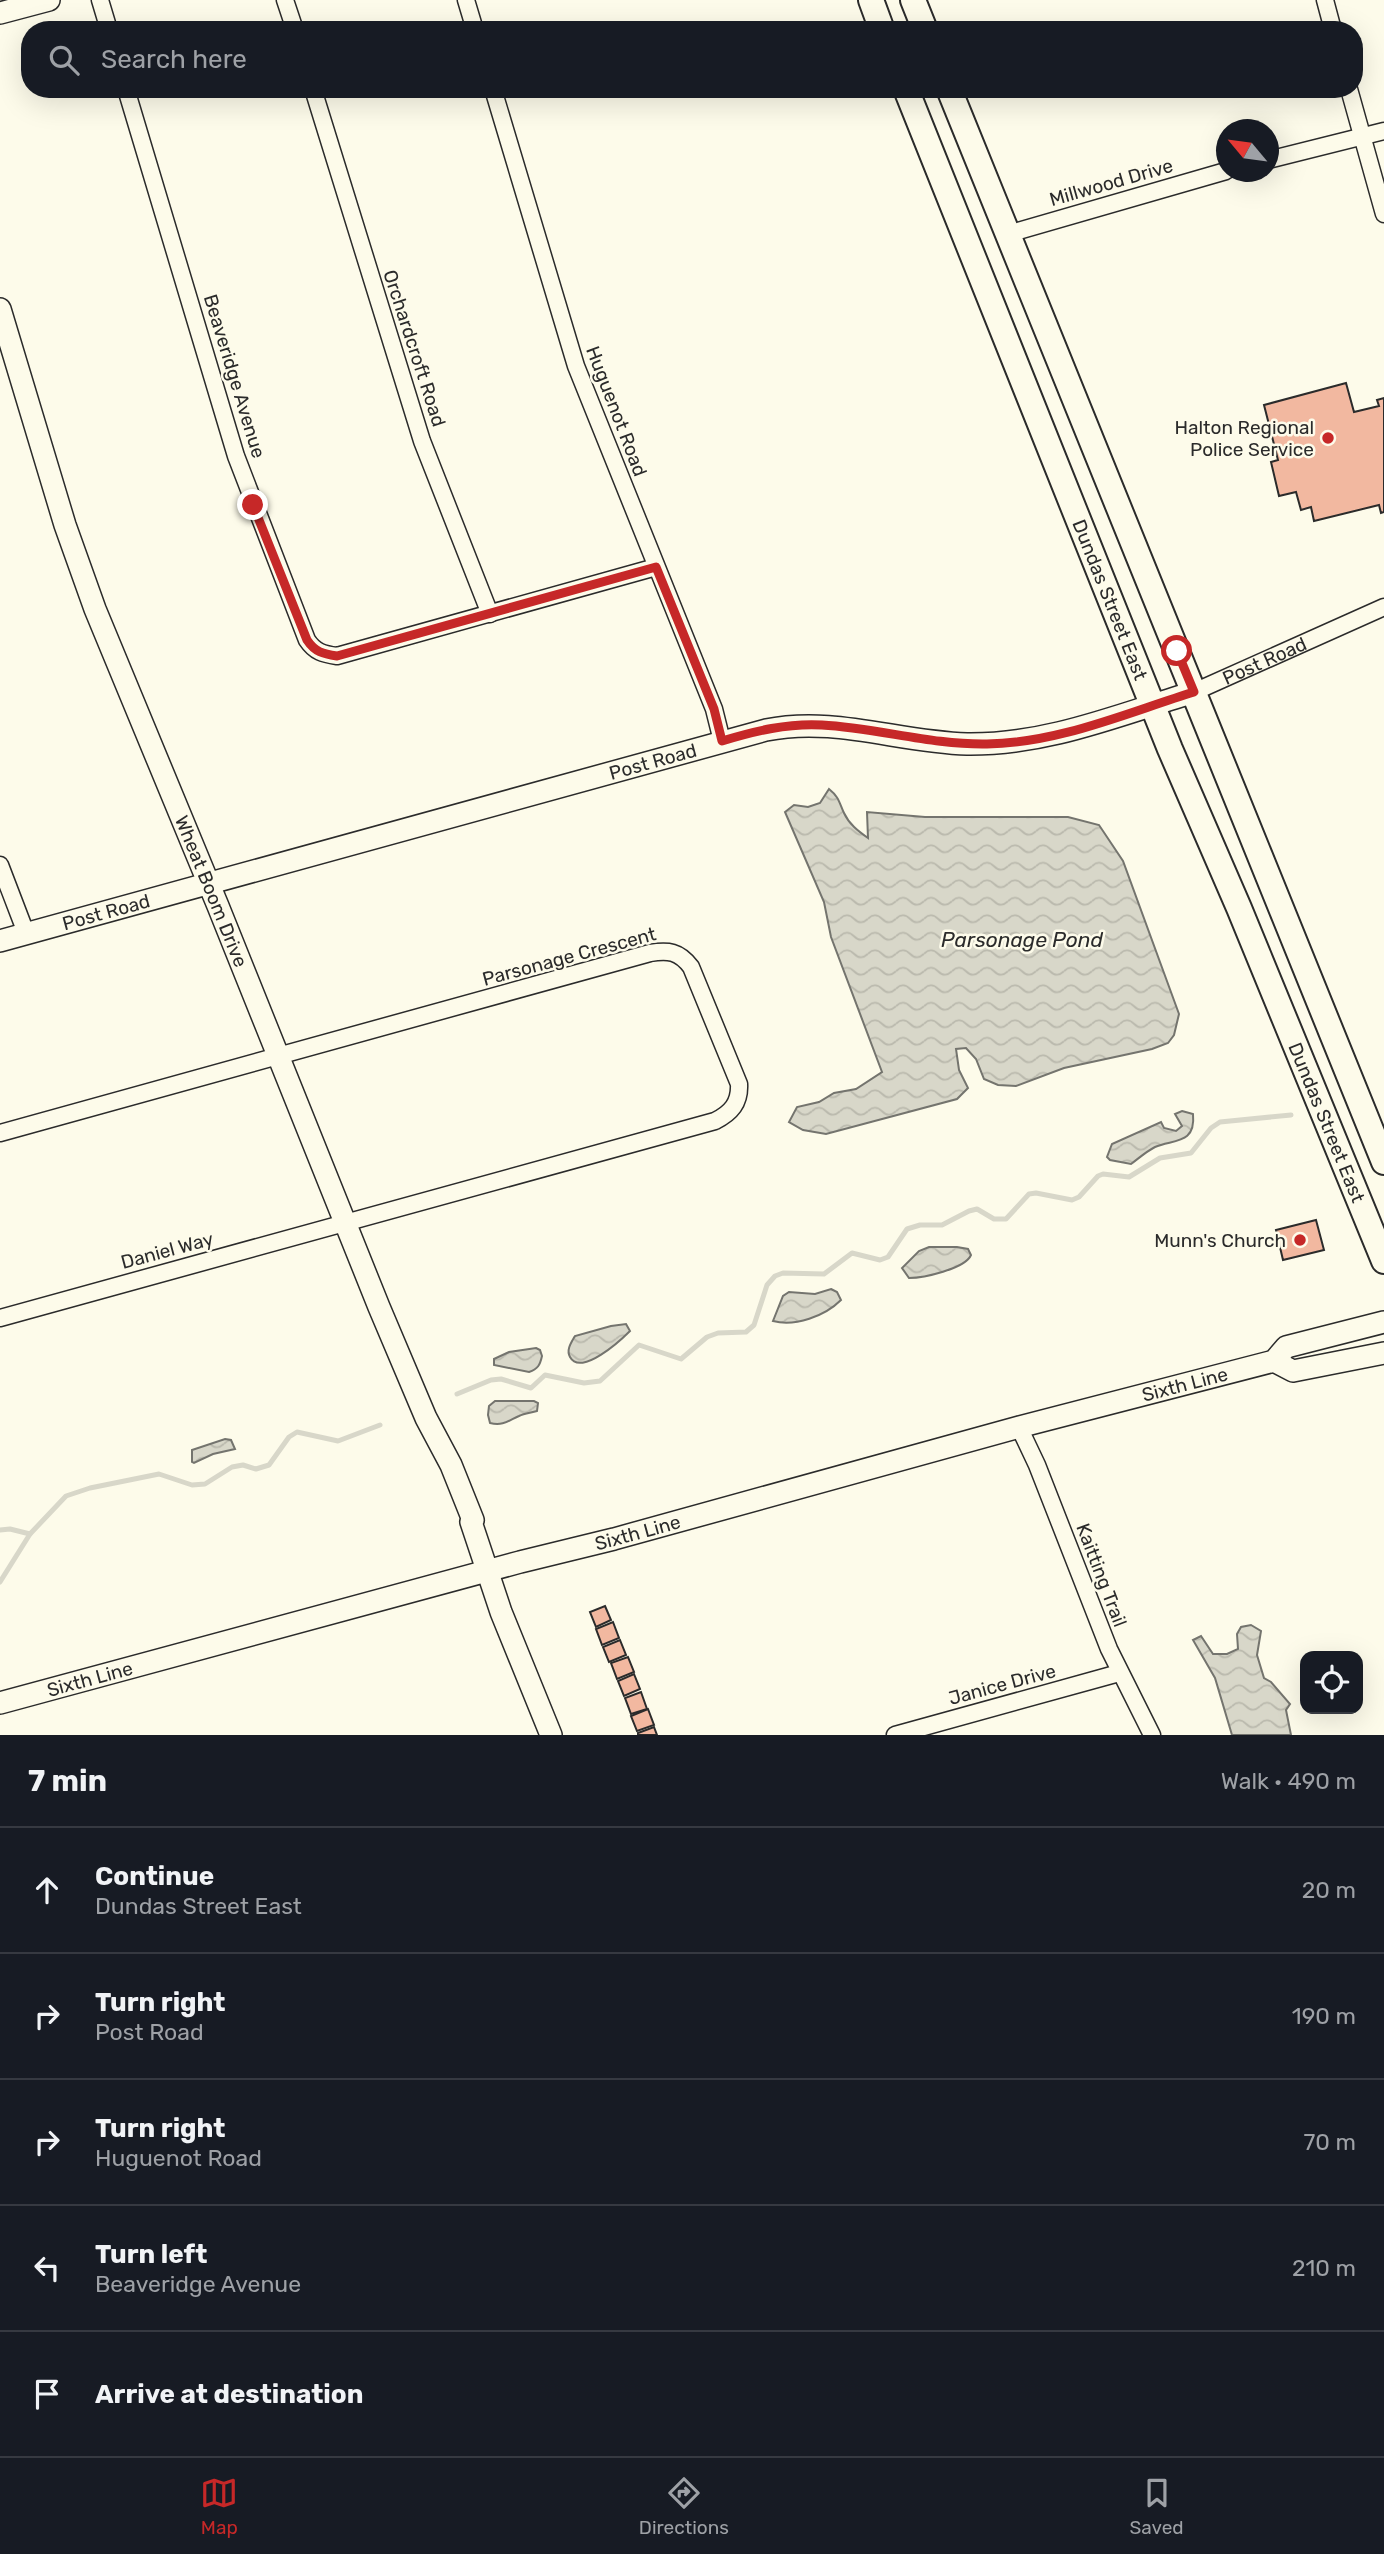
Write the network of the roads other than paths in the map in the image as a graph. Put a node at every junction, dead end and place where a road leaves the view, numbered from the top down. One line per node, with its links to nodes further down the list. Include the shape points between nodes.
1 (49, 0): 8 (street)
2 (100, 0): 9 (street)
3 (285, 0): 10 (street)
4 (466, 0): 11 (street)
5 (871, 0): 12 (main road)
6 (913, 0): 13 (main road)
7 (1325, 0): 14 (street)
8 (0, 13)
9 (106, 21)
10 (292, 21)
11 (472, 21)
12 (879, 21)
13 (921, 21)
14 (1331, 21)
15 (129, 98): 30 (street, Beaveridge Avenue, via 236,456 307,640 323,654 337,656)
16 (316, 98): 30 (street, Orchardcroft Road, via 422,442)
17 (496, 98): 28 (street, Huguenot Road, via 576,366)
18 (910, 98): 32 (main road, Dundas Street East)
19 (954, 98): 26 (main road, Dundas Street East)
20 (1351, 98): 22 (street)
21 (1384, 131): 22 (street)
22 (1362, 136): 23 (street); 25 (street)
23 (1279, 157)
24 (1216, 174): 26 (street, Millwood Drive)
25 (1384, 214)
26 (1008, 234): 31 (main road, Dundas Street East)
27 (0, 309): 35 (street, Wheat Boom Drive, via 95,609)
28 (656, 567): 30 (street, Beaveridge Avenue); 33 (street, Huguenot Road, via 714,709)
29 (1384, 607): 31 (street, Post Road)
30 (491, 614)
31 (1194, 692): 32 (street, Post Road); 40 (main road, Dundas Street East)
32 (1152, 705): 33 (street, Post Road, via 1082,729 1015,742 932,741 820,725 780,727); 42 (main road, Dundas Street East)
33 (722, 741): 35 (street, Post Road)
34 (0, 865): 36 (street)
35 (209, 884): 36 (street, Post Road); 38 (street, Wheat Boom Drive)
36 (26, 933): 37 (street, Post Road)
37 (0, 941)
38 (278, 1057): 39 (street); 41 (street, Wheat Boom Drive); 41 (street, Parsonage Crescent, via 650,953 671,951 691,967 737,1076 737,1102 715,1121)
39 (0, 1133)
40 (1384, 1161)
41 (345, 1223): 43 (street, Daniel Way); 48 (street, Wheat Boom Drive, via 448,1462)
42 (1384, 1261)
43 (0, 1318)
44 (1384, 1322): 46 (street, Sixth Line, via 1286,1347)
45 (1384, 1353): 46 (street, Sixth Line, via 1293,1371)
46 (1274, 1361): 47 (street, Sixth Line)
47 (1019, 1427): 48 (street, Sixth Line); 49 (street, Kaitting Trail)
48 (487, 1571): 50 (street, Sixth Line); 51 (street, Wheat Boom Drive)
49 (1119, 1673): 52 (street, Janice Drive); 53 (street, Kaitting Trail)
50 (0, 1703)
51 (551, 1735)
52 (895, 1735)
53 (1152, 1735)

